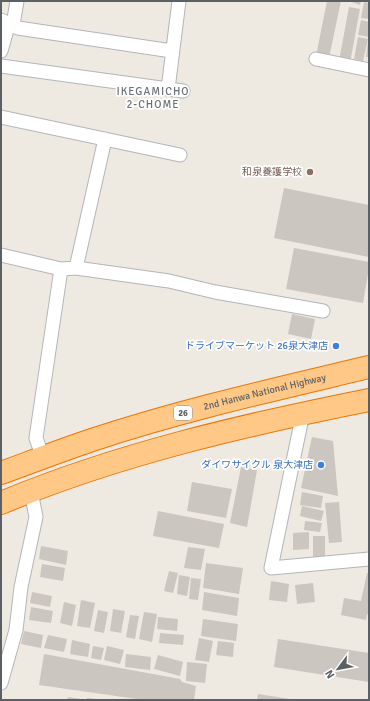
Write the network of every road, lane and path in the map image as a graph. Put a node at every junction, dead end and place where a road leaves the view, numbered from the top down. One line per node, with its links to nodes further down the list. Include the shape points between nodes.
1 (17, 1): 3 (street)
2 (179, 1): 5 (street)
3 (8, 23): 4 (street); 5 (street, via 18,28)
4 (1, 51)
5 (172, 51): 9 (street)
6 (316, 60): 8 (street)
7 (1, 66): 9 (street)
8 (369, 70)
9 (168, 89): 10 (street)
10 (183, 91)
11 (1, 117): 12 (street)
12 (105, 139): 13 (street); 15 (street)
13 (180, 155)
14 (1, 255): 16 (street)
15 (76, 268): 16 (street); 17 (street, via 169,281)
16 (60, 269): 21 (street, via 36,438)
17 (323, 312)
18 (369, 367): 21 (highway, 2nd Hanwa National Highway / 26, via 176,415)
19 (369, 400): 20 (highway)
20 (303, 413): 23 (highway, via 183,442 101,466); 25 (street, via 271,568)
21 (43, 458): 22 (highway, 2nd Hanwa National Highway / 26)
22 (1, 473)
23 (31, 491): 24 (highway); 26 (street, via 36,517 21,587 16,630)
24 (1, 503)
25 (369, 559)
26 (1, 683)

